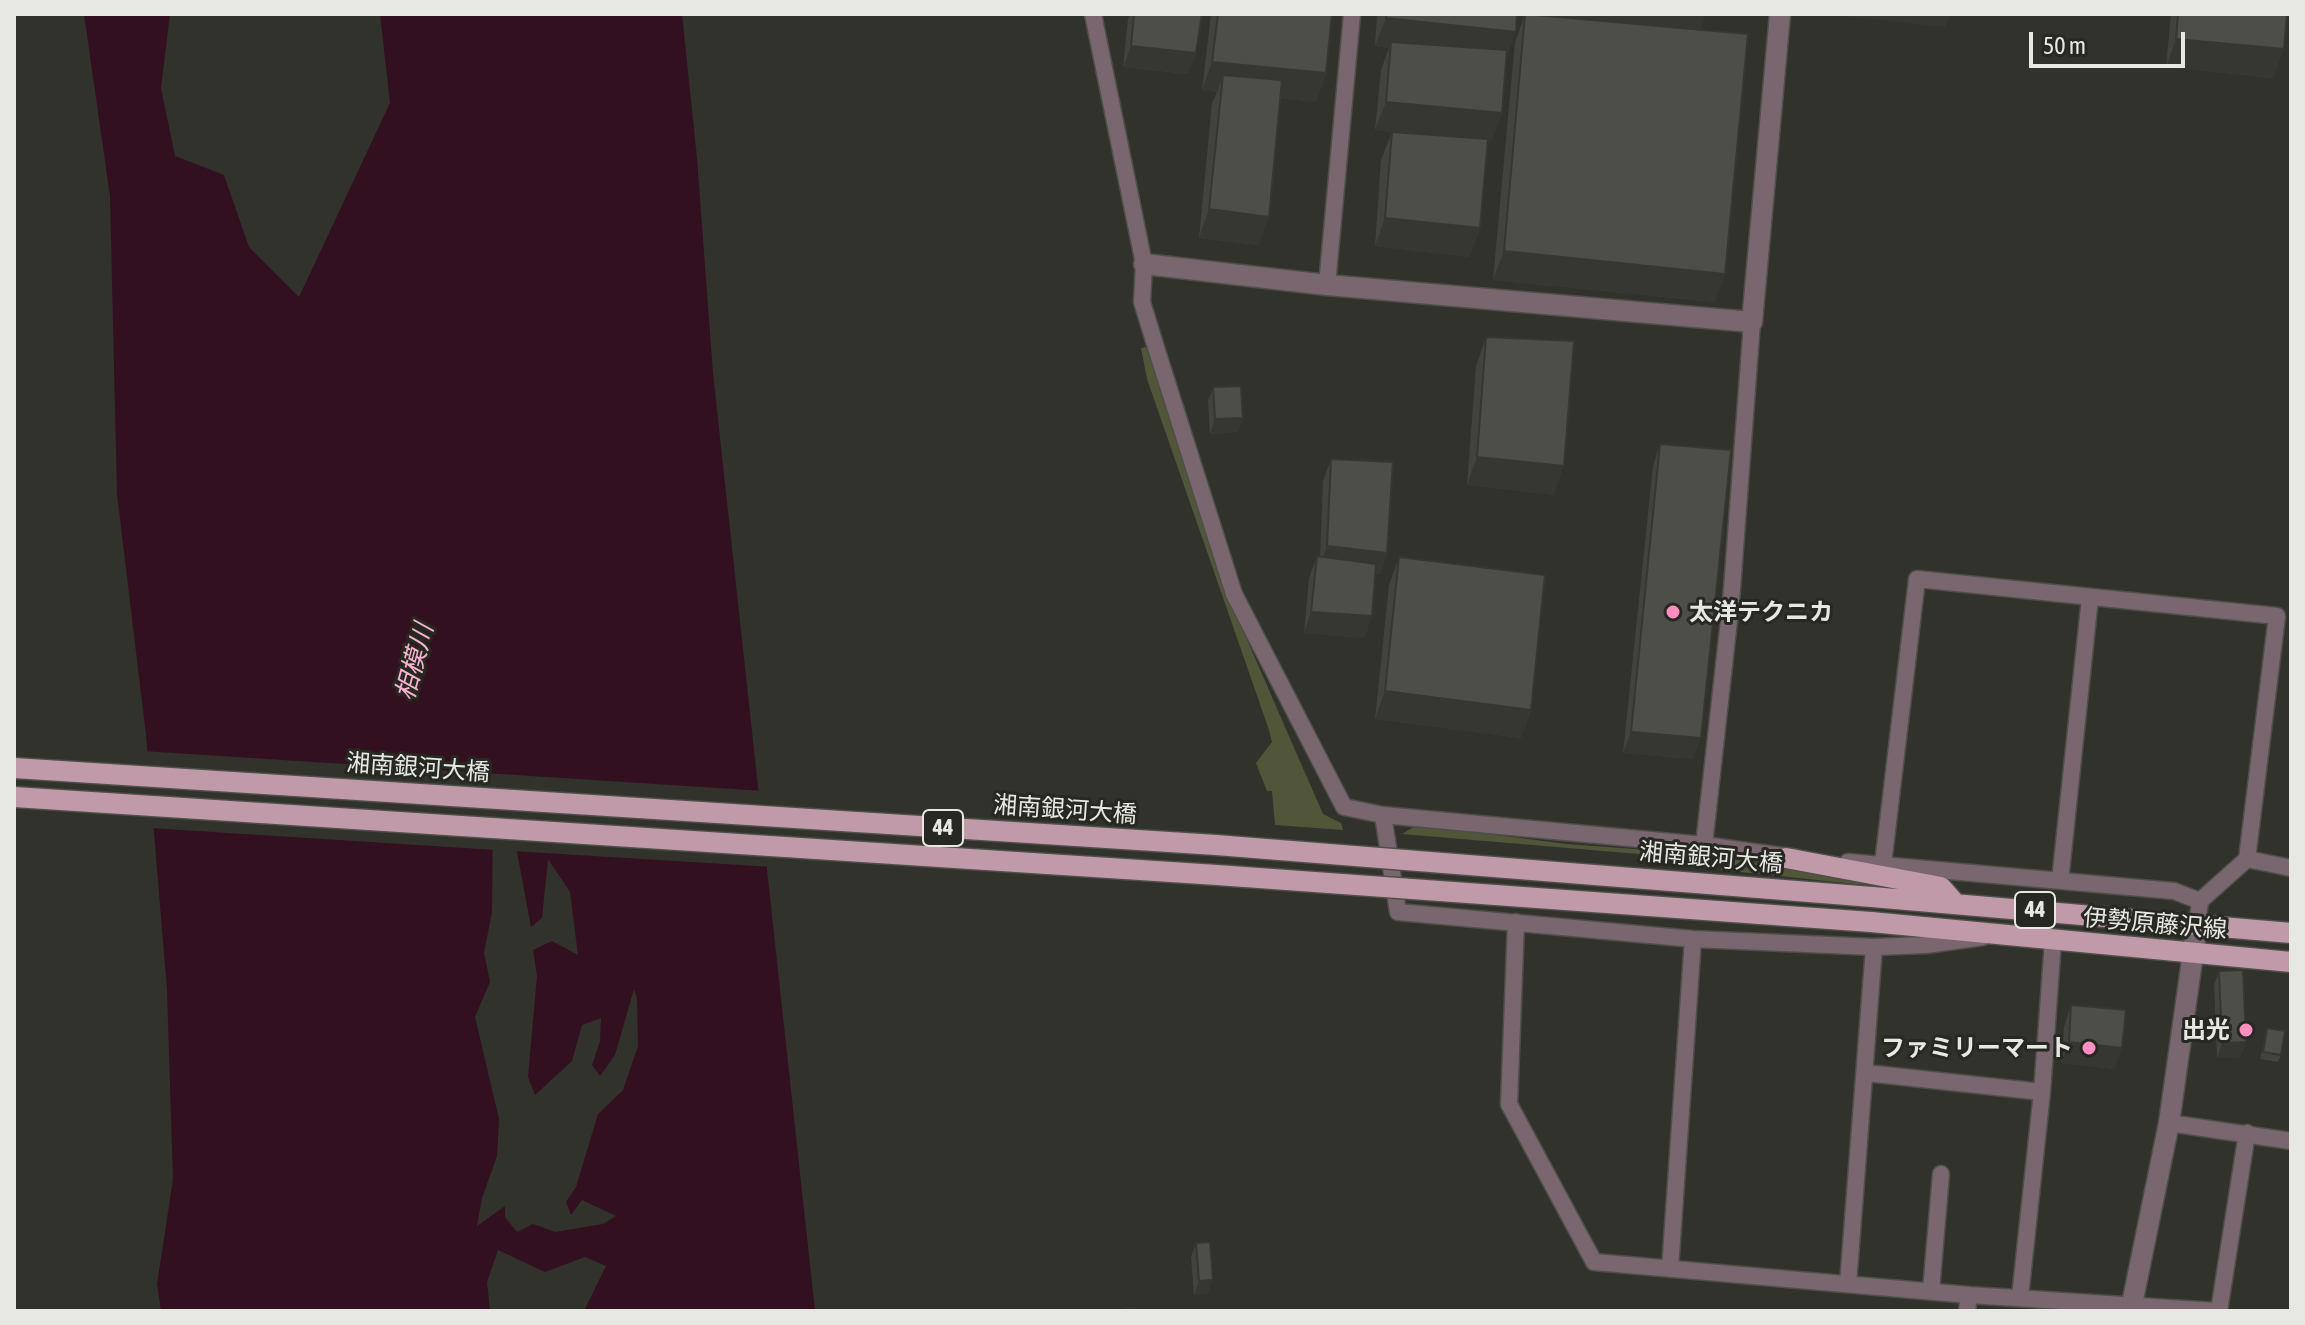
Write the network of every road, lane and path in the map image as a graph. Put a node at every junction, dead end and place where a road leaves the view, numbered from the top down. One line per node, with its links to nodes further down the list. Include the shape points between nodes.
1 (1093, 14): 4 (street)
2 (1352, 14): 5 (street)
3 (1780, 14): 6 (street)
4 (1144, 264): 5 (street); 11 (street, via 1142,302 1234,594 1344,807)
5 (1327, 285): 6 (street)
6 (1752, 322): 12 (street, via 1731,602)
7 (2090, 598): 8 (street); 15 (street, via 1917,579); 17 (street)
8 (2284, 615): 14 (street)
9 (14, 768): 18 (main road, 湘南銀河大橋 / 44, bridge, via 1216,845)
10 (14, 797): 24 (main road, 伊勢原藤沢線 / 44, bridge, via 1217,875 1871,922)
11 (1383, 815): 12 (street); 21 (street, via 1398,912)
12 (1704, 845): 13 (street)
13 (1786, 858): 15 (street); 20 (main road, via 1941,887)
14 (2247, 859): 16 (street); 19 (street)
15 (1883, 864): 17 (street)
16 (2291, 868)
17 (2060, 881): 19 (street, via 2174,891)
18 (1872, 897): 20 (main road, 伊勢原藤沢線 / 44)
19 (2200, 901): 22 (street)
20 (1955, 903): 22 (main road, 伊勢原藤沢線 / 44)
21 (1516, 922): 25 (street); 36 (street, via 1509,1104 1594,1262)
22 (2197, 925): 23 (main road, 伊勢原藤沢線 / 44); 28 (street)
23 (2291, 933)
24 (1992, 936): 26 (main road, 伊勢原藤沢線 / 44); 27 (street)
25 (1693, 939): 27 (street); 36 (street)
26 (2053, 941): 28 (main road, 伊勢原藤沢線 / 44); 31 (street)
27 (1874, 947): 30 (street)
28 (2195, 954): 29 (main road, 伊勢原藤沢線 / 44); 32 (street)
29 (2291, 962)
30 (1866, 1073): 31 (street); 37 (street)
31 (2042, 1092): 39 (street)
32 (2169, 1123): 33 (street); 41 (street)
33 (2247, 1133): 34 (street); 42 (street)
34 (2291, 1141)
35 (1941, 1174): 38 (street)
36 (1670, 1269): 37 (street)
37 (1848, 1284): 38 (street)
38 (1931, 1291): 40 (street)
39 (2020, 1297): 40 (street); 41 (street)
40 (1968, 1303)
41 (2132, 1304): 42 (street)
42 (2217, 1311)

